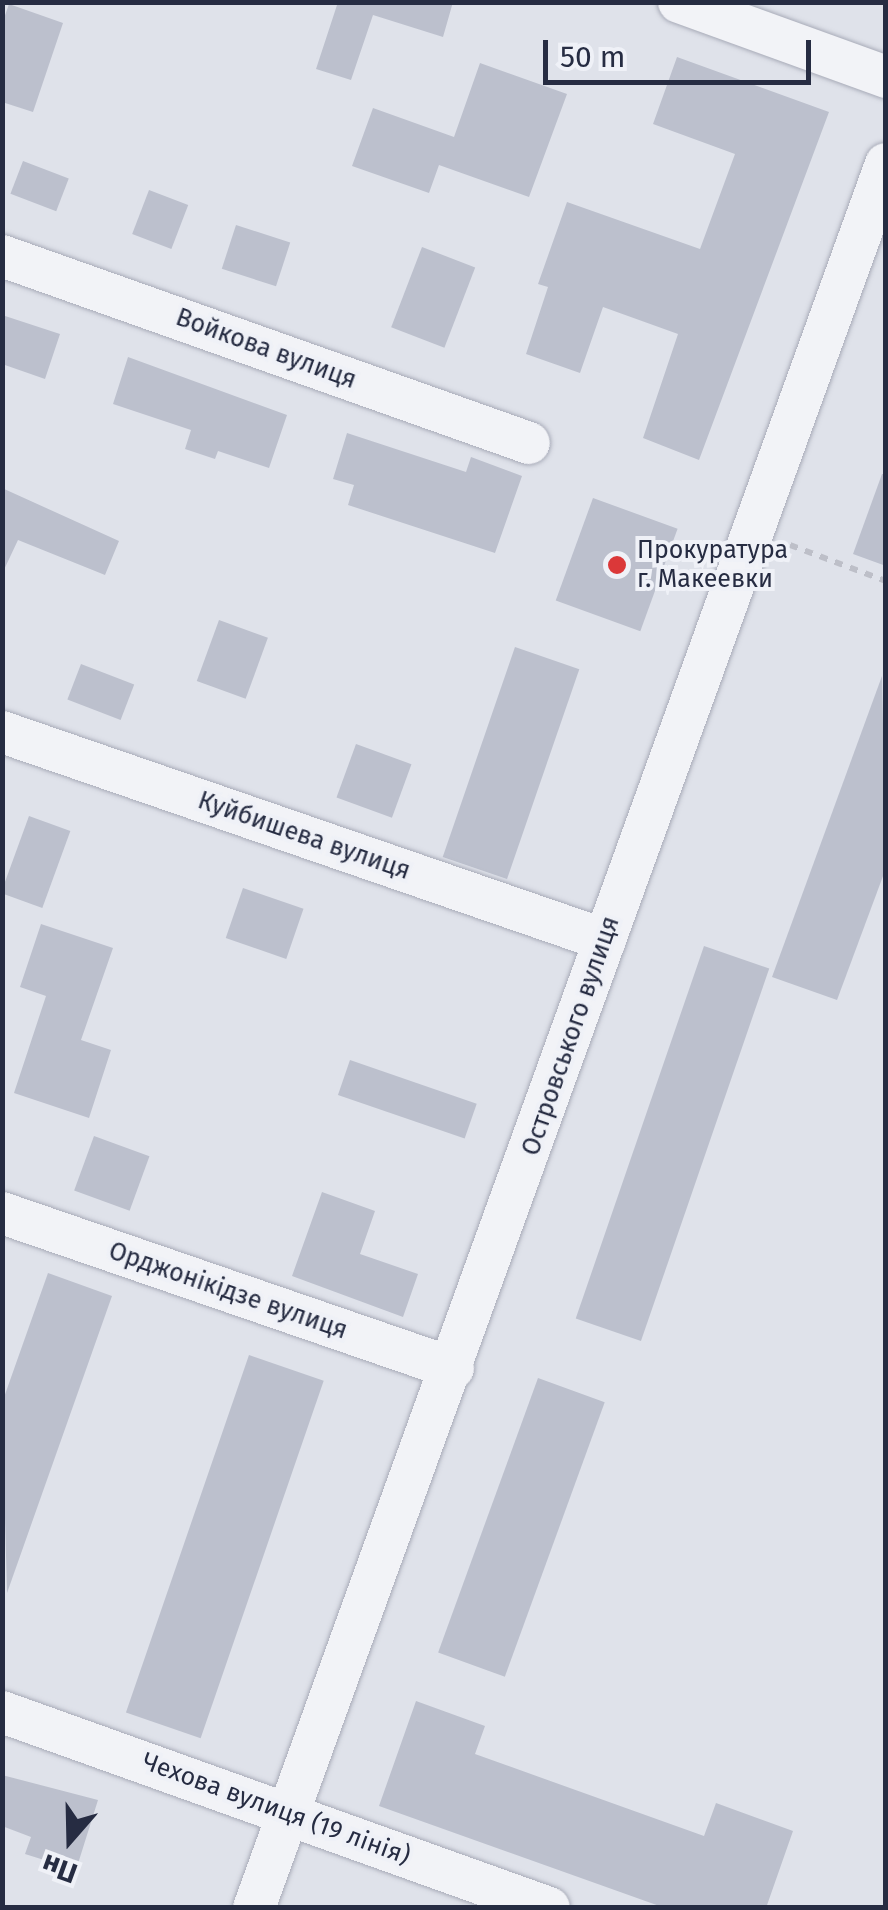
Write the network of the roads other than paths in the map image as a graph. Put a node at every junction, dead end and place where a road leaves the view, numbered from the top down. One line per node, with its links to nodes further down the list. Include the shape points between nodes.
1 (679, 2): 2 (street)
2 (886, 77)
3 (886, 164): 7 (street, Островського вулиця)
4 (2, 256): 5 (street, Войкова вулиця)
5 (529, 443)
6 (2, 732): 7 (street, Куйбишева вулиця)
7 (605, 940): 9 (street, Островського вулиця)
8 (2, 1213): 9 (street, Орджонікідзе вулиця)
9 (453, 1368): 11 (street, Островського вулиця)
10 (2, 1712): 11 (street, Чехова вулиця (19 лiнiя))
11 (287, 1812): 12 (street, Островського вулиця); 13 (street, Чехова вулиця (19 лiнiя))
12 (254, 1908)
13 (548, 1908)

